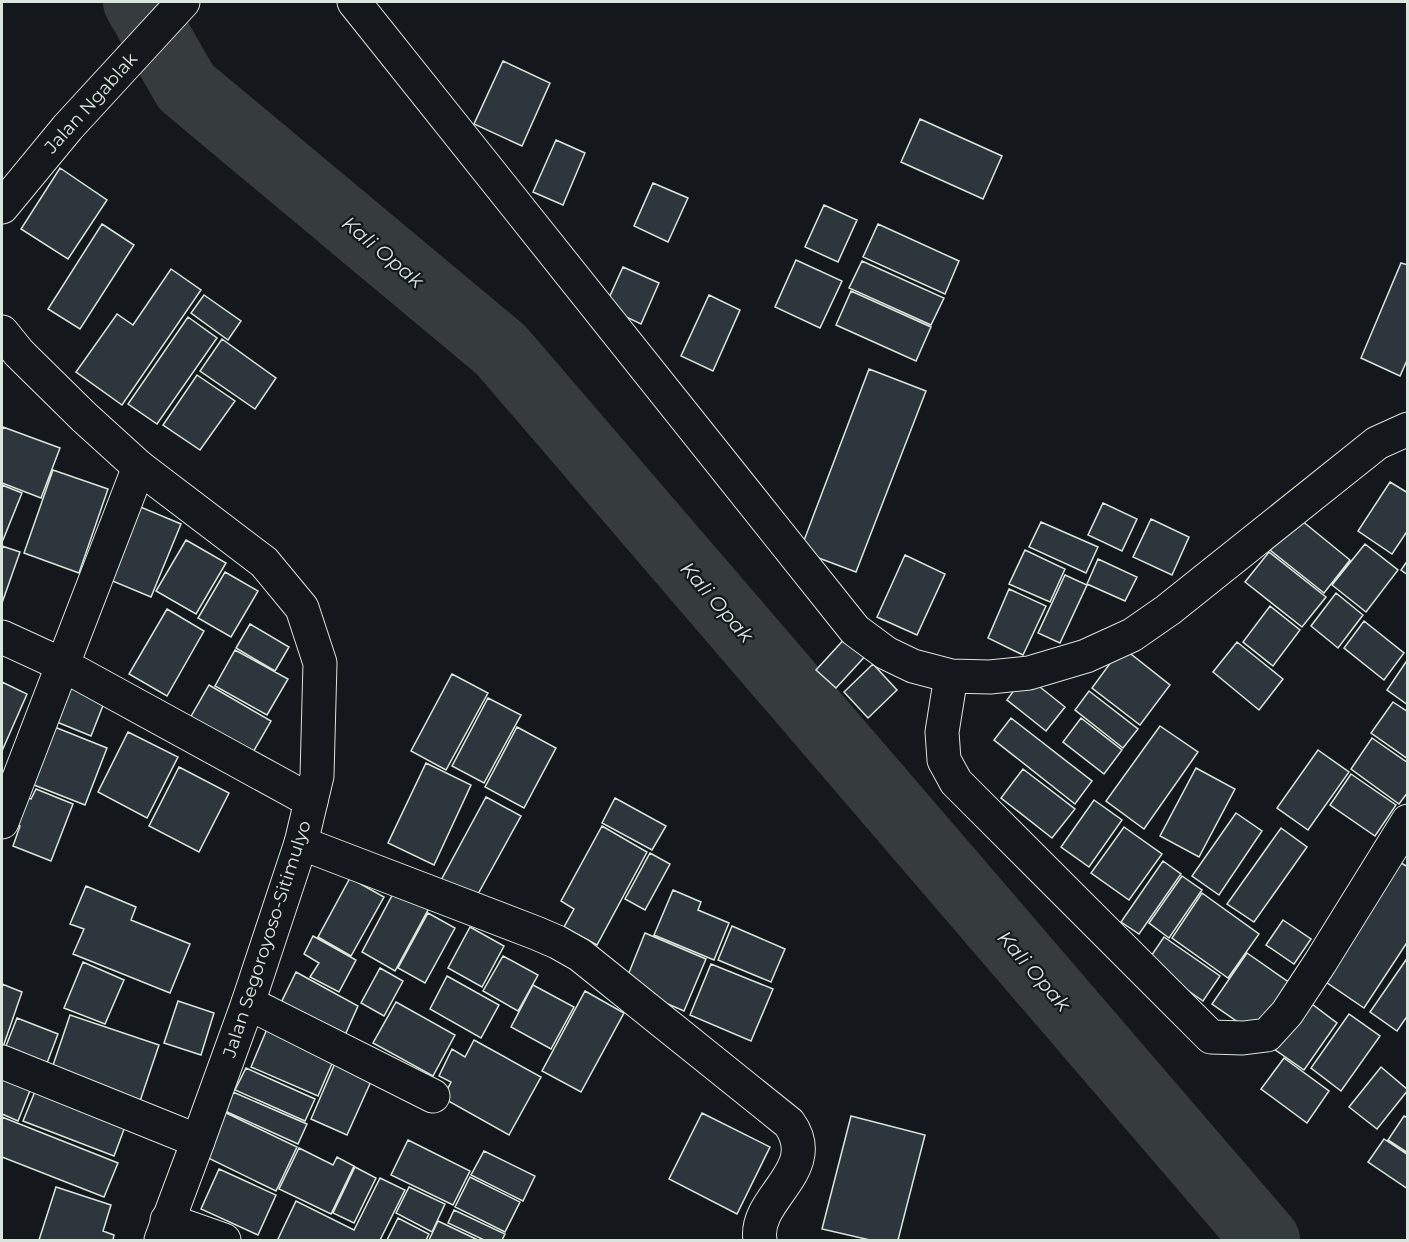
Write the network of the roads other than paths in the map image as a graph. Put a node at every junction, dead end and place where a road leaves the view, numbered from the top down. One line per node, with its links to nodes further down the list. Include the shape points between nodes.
1 (183, 2): 3 (street, Jalan Ngablak, via 68,127)
2 (354, 2): 9 (street, via 855,630 886,653 913,666)
3 (2, 207)
4 (2, 332): 6 (street, Jalan Segoroyoso-Sitimulyo, via 19,353)
5 (1407, 429): 9 (street, via 1377,443 1132,635 1086,656 1029,673)
6 (139, 467): 8 (street); 10 (street, Jalan Segoroyoso-Sitimulyo, via 264,562 302,608 320,663 316,776)
7 (2, 637): 8 (street)
8 (63, 665): 10 (street); 12 (street)
9 (951, 676): 11 (street, via 942,732 944,760 956,782 1211,1037 1267,1035 1287,1013)
10 (311, 801): 13 (street, Jalan Segoroyoso-Sitimulyo)
11 (1407, 821)
12 (2, 822)
13 (301, 843): 14 (street, Jalan Segoroyoso-Sitimulyo); 20 (street, via 565,946 789,1123 799,1149 796,1163 761,1220)
14 (248, 1003): 16 (street); 17 (street, Jalan Segoroyoso-Sitimulyo)
15 (2, 1062): 17 (street)
16 (433, 1096)
17 (198, 1141): 18 (street, Jalan Segoroyoso-Sitimulyo)
18 (164, 1230): 19 (street)
19 (224, 1240)
20 (760, 1240)

